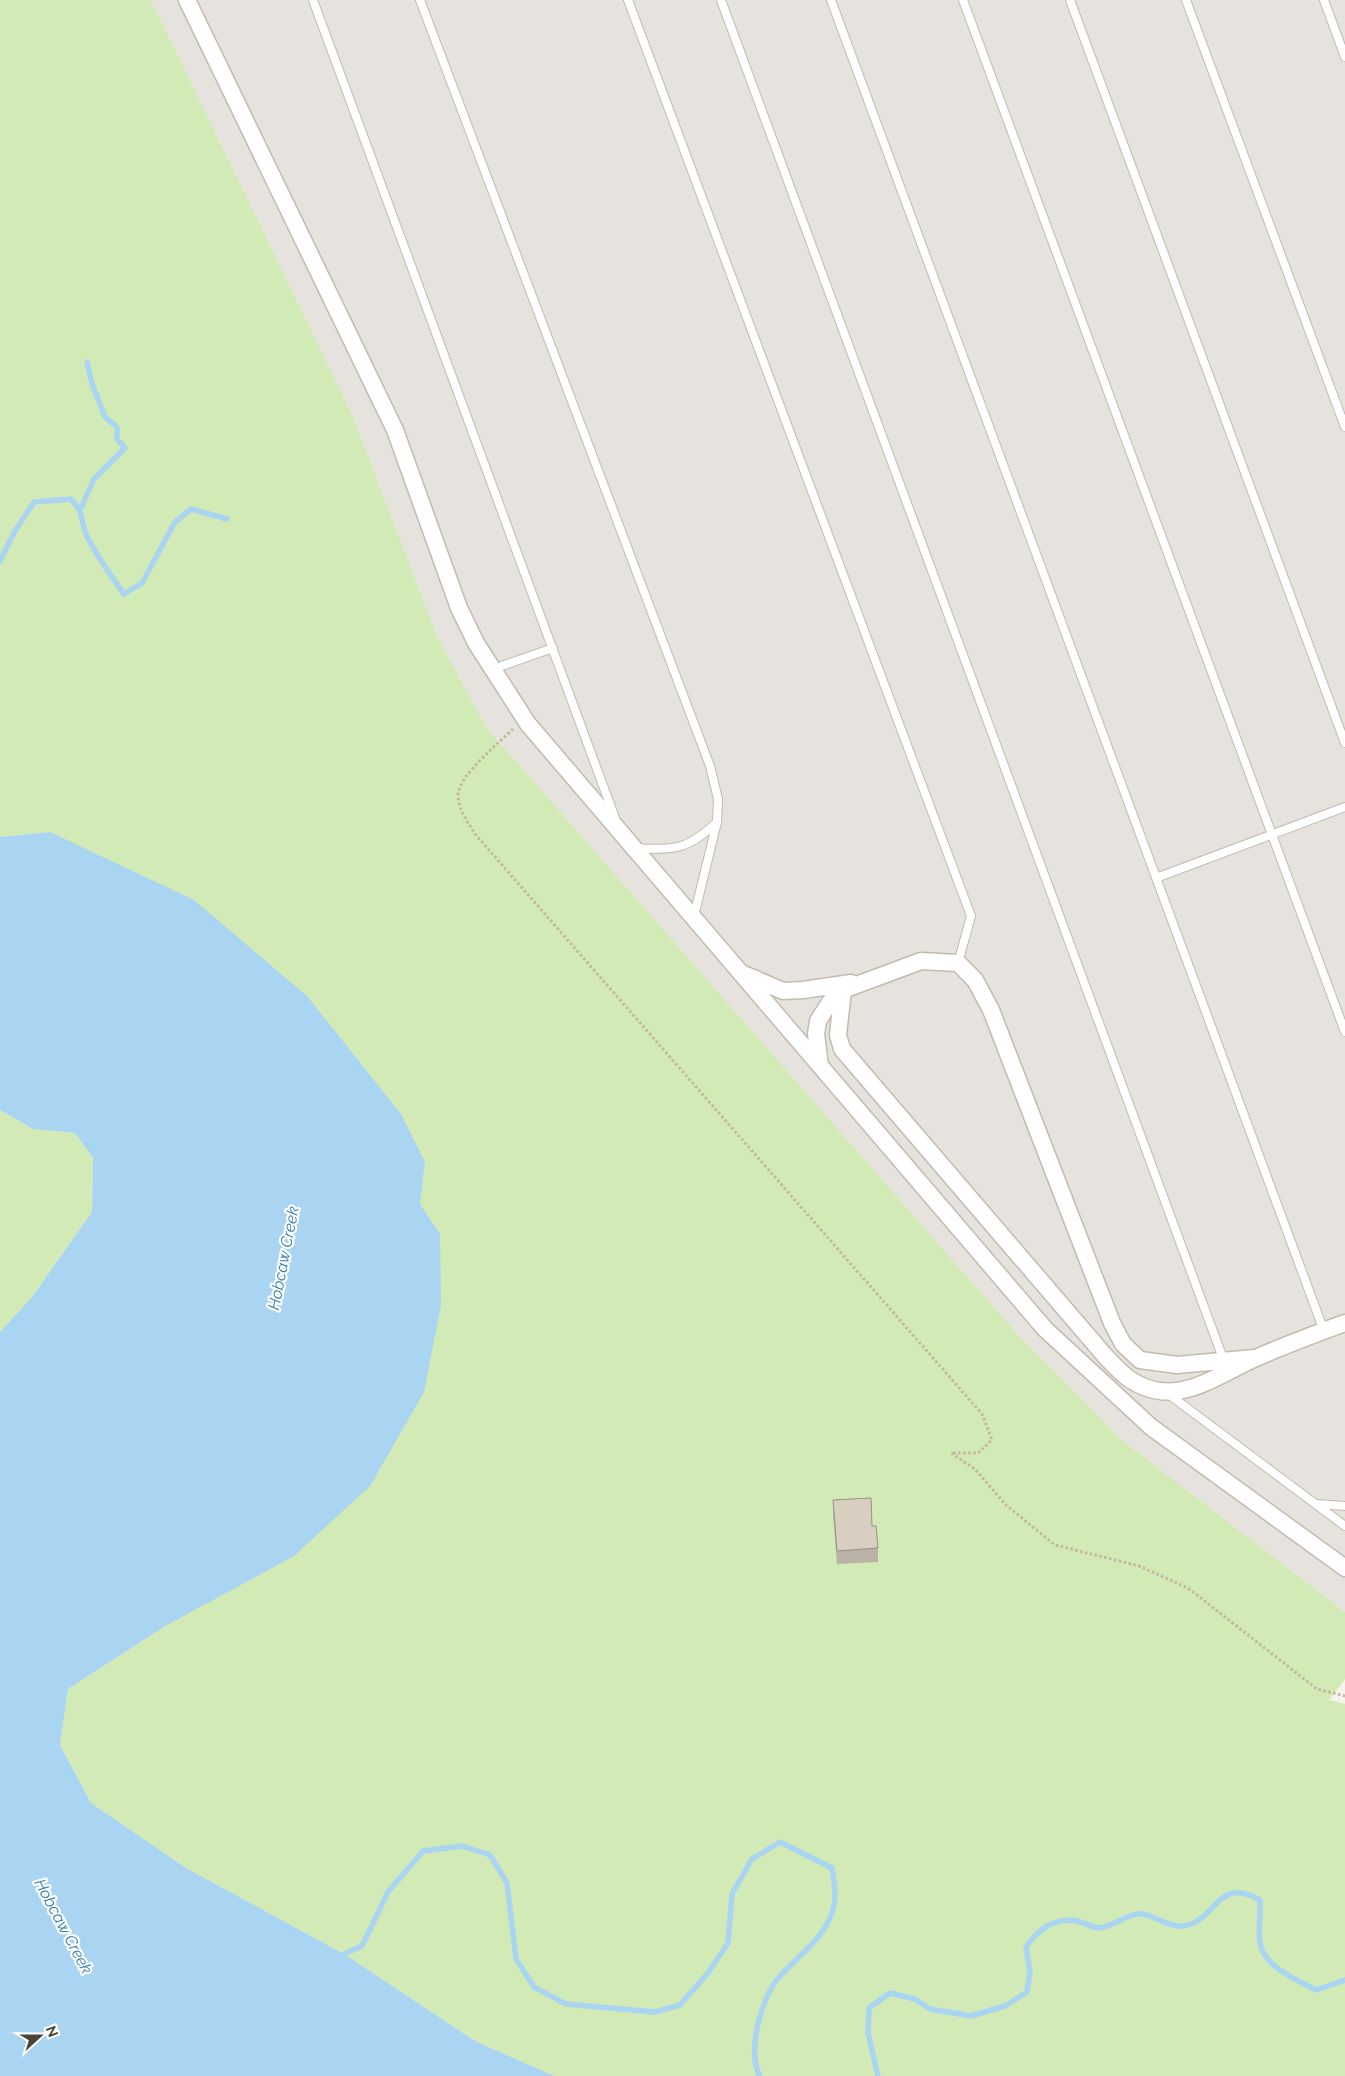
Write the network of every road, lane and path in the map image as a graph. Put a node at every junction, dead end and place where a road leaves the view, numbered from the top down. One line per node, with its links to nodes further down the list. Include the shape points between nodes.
1 (187, 0): 14 (street, via 395,430 459,608 476,644)
2 (313, 0): 13 (lane)
3 (420, 0): 18 (lane, via 710,766 718,799)
4 (628, 0): 24 (lane, via 972,916)
5 (721, 0): 33 (lane)
6 (830, 0): 22 (lane)
7 (963, 0): 20 (lane)
8 (1070, 0): 16 (lane)
9 (1186, 0): 12 (lane)
10 (1324, 0): 11 (lane)
11 (1345, 57)
12 (1345, 427)
13 (553, 648): 14 (lane); 19 (lane)
14 (493, 669): 15 (street)
15 (525, 719): 19 (street); 41 (path, via 473,767 458,792 461,813 481,842 982,1414 992,1440 978,1453 951,1453 975,1469 1006,1506 1055,1546 1139,1566 1188,1588 1317,1689)
16 (1345, 743)
17 (1345, 807): 20 (lane)
18 (717, 822): 21 (lane, via 699,840 680,846 658,850); 23 (lane)
19 (618, 830): 21 (street)
20 (1272, 835): 22 (lane); 28 (lane)
21 (634, 848): 23 (street)
22 (1156, 878): 31 (lane)
23 (694, 918): 25 (street)
24 (958, 963): 26 (street, via 921,961); 33 (street, via 975,980 991,1010 1112,1324 1123,1344 1140,1360 1177,1365)
25 (740, 972): 26 (street, via 783,991); 29 (street)
26 (868, 981): 27 (street)
27 (842, 990): 29 (street, via 818,1020 816,1034); 34 (street, via 838,1035 842,1049 1106,1357 1129,1378 1149,1388)
28 (1345, 1032)
29 (820, 1066): 40 (street, via 1045,1329 1151,1427)
30 (1345, 1323): 31 (street)
31 (1324, 1331): 32 (street)
32 (1255, 1358): 33 (street); 34 (street, via 1206,1384 1178,1392)
33 (1224, 1361)
34 (1163, 1390): 35 (lane)
35 (1316, 1504): 36 (lane); 37 (lane)
36 (1345, 1506)
37 (1333, 1516): 38 (lane); 39 (lane)
38 (1345, 1516)
39 (1345, 1526)
40 (1345, 1568)
41 (1345, 1696)

